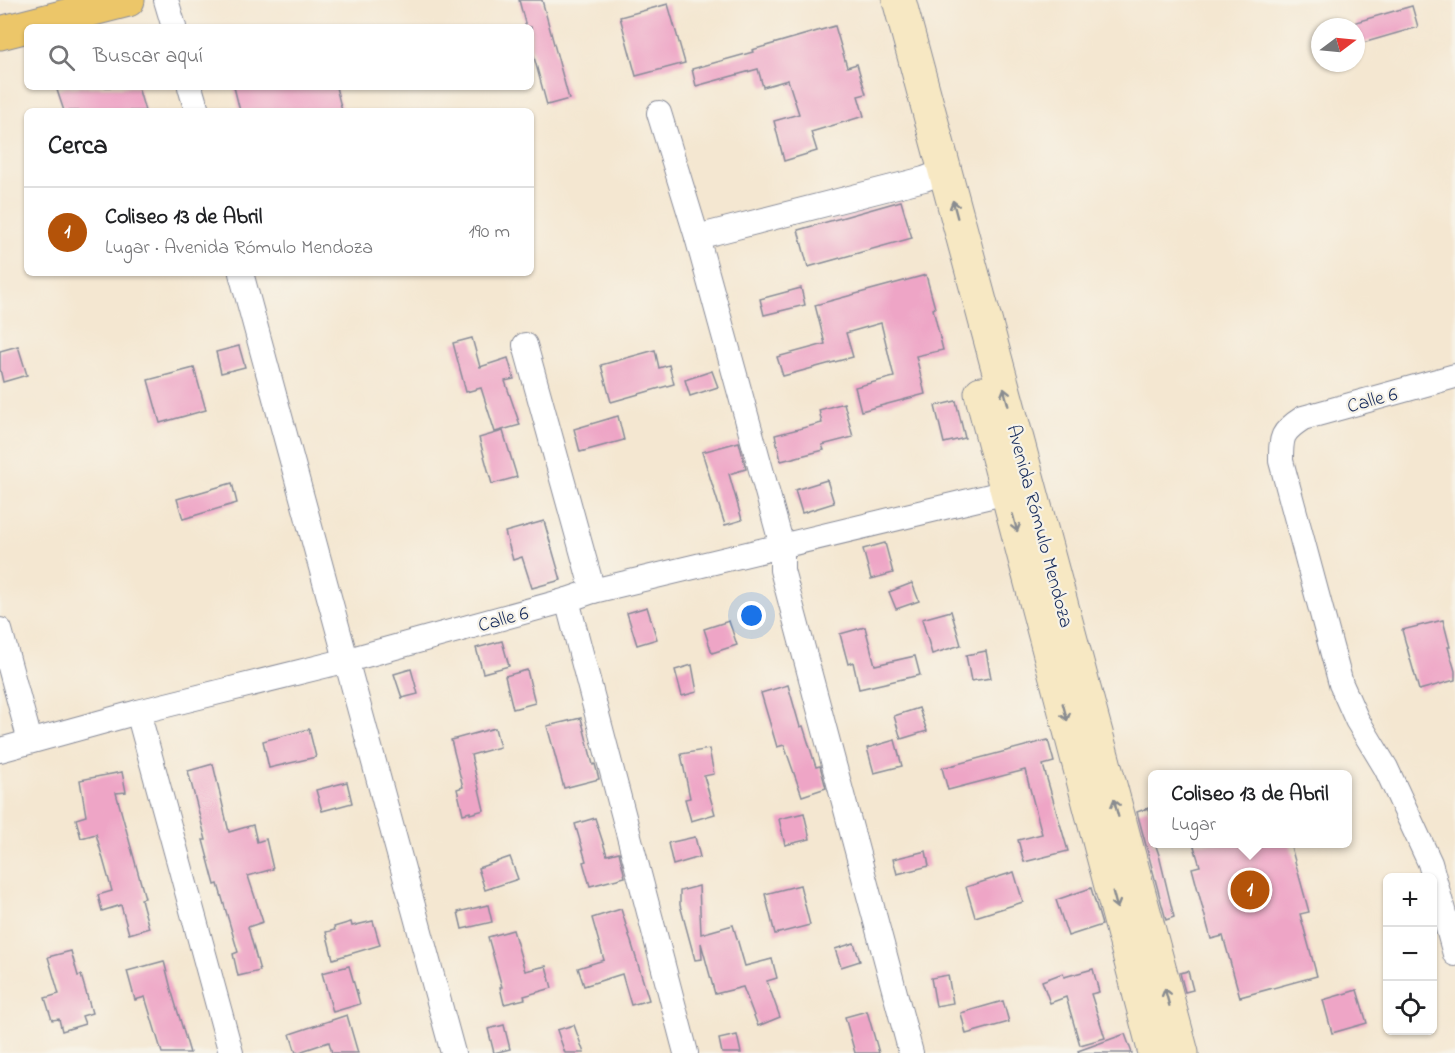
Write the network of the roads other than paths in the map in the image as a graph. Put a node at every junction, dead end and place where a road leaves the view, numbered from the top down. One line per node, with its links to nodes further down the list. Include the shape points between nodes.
1 (128, 0): 5 (highway)
2 (166, 0): 6 (street)
3 (875, 0): 12 (street, Avenida Rómulo Mendoza)
4 (899, 0): 12 (street, Avenida Rómulo Mendoza)
5 (35, 24)
6 (173, 24)
7 (24, 27): 8 (highway)
8 (0, 33)
9 (191, 90): 10 (street)
10 (196, 108)
11 (659, 113): 13 (street)
12 (935, 175): 13 (street); 17 (street, Avenida Rómulo Mendoza); 32 (street, Avenida Rómulo Mendoza, one-way to 12)
13 (697, 237): 18 (street)
14 (242, 276): 22 (street)
15 (525, 345): 19 (street)
16 (1455, 376): 26 (street, Calle 6, via 1303,418 1281,437 1281,461 1341,684 1430,863)
17 (1007, 492): 18 (street, Calle 6); 31 (street, Avenida Rómulo Mendoza, one-way to 31)
18 (782, 546): 19 (street, Calle 6); 30 (street, via 782,570)
19 (593, 591): 20 (street, Calle 6)
20 (567, 600): 22 (street, Calle 6); 29 (street)
21 (0, 630): 24 (street)
22 (348, 660): 23 (street, Calle 6); 28 (street)
23 (138, 712): 24 (street, Calle 6); 27 (street)
24 (30, 741): 25 (street, Calle 6)
25 (0, 750)
26 (1455, 954)
27 (231, 1053)
28 (453, 1053)
29 (686, 1053)
30 (911, 1053)
31 (1155, 1053)
32 (1182, 1053)

